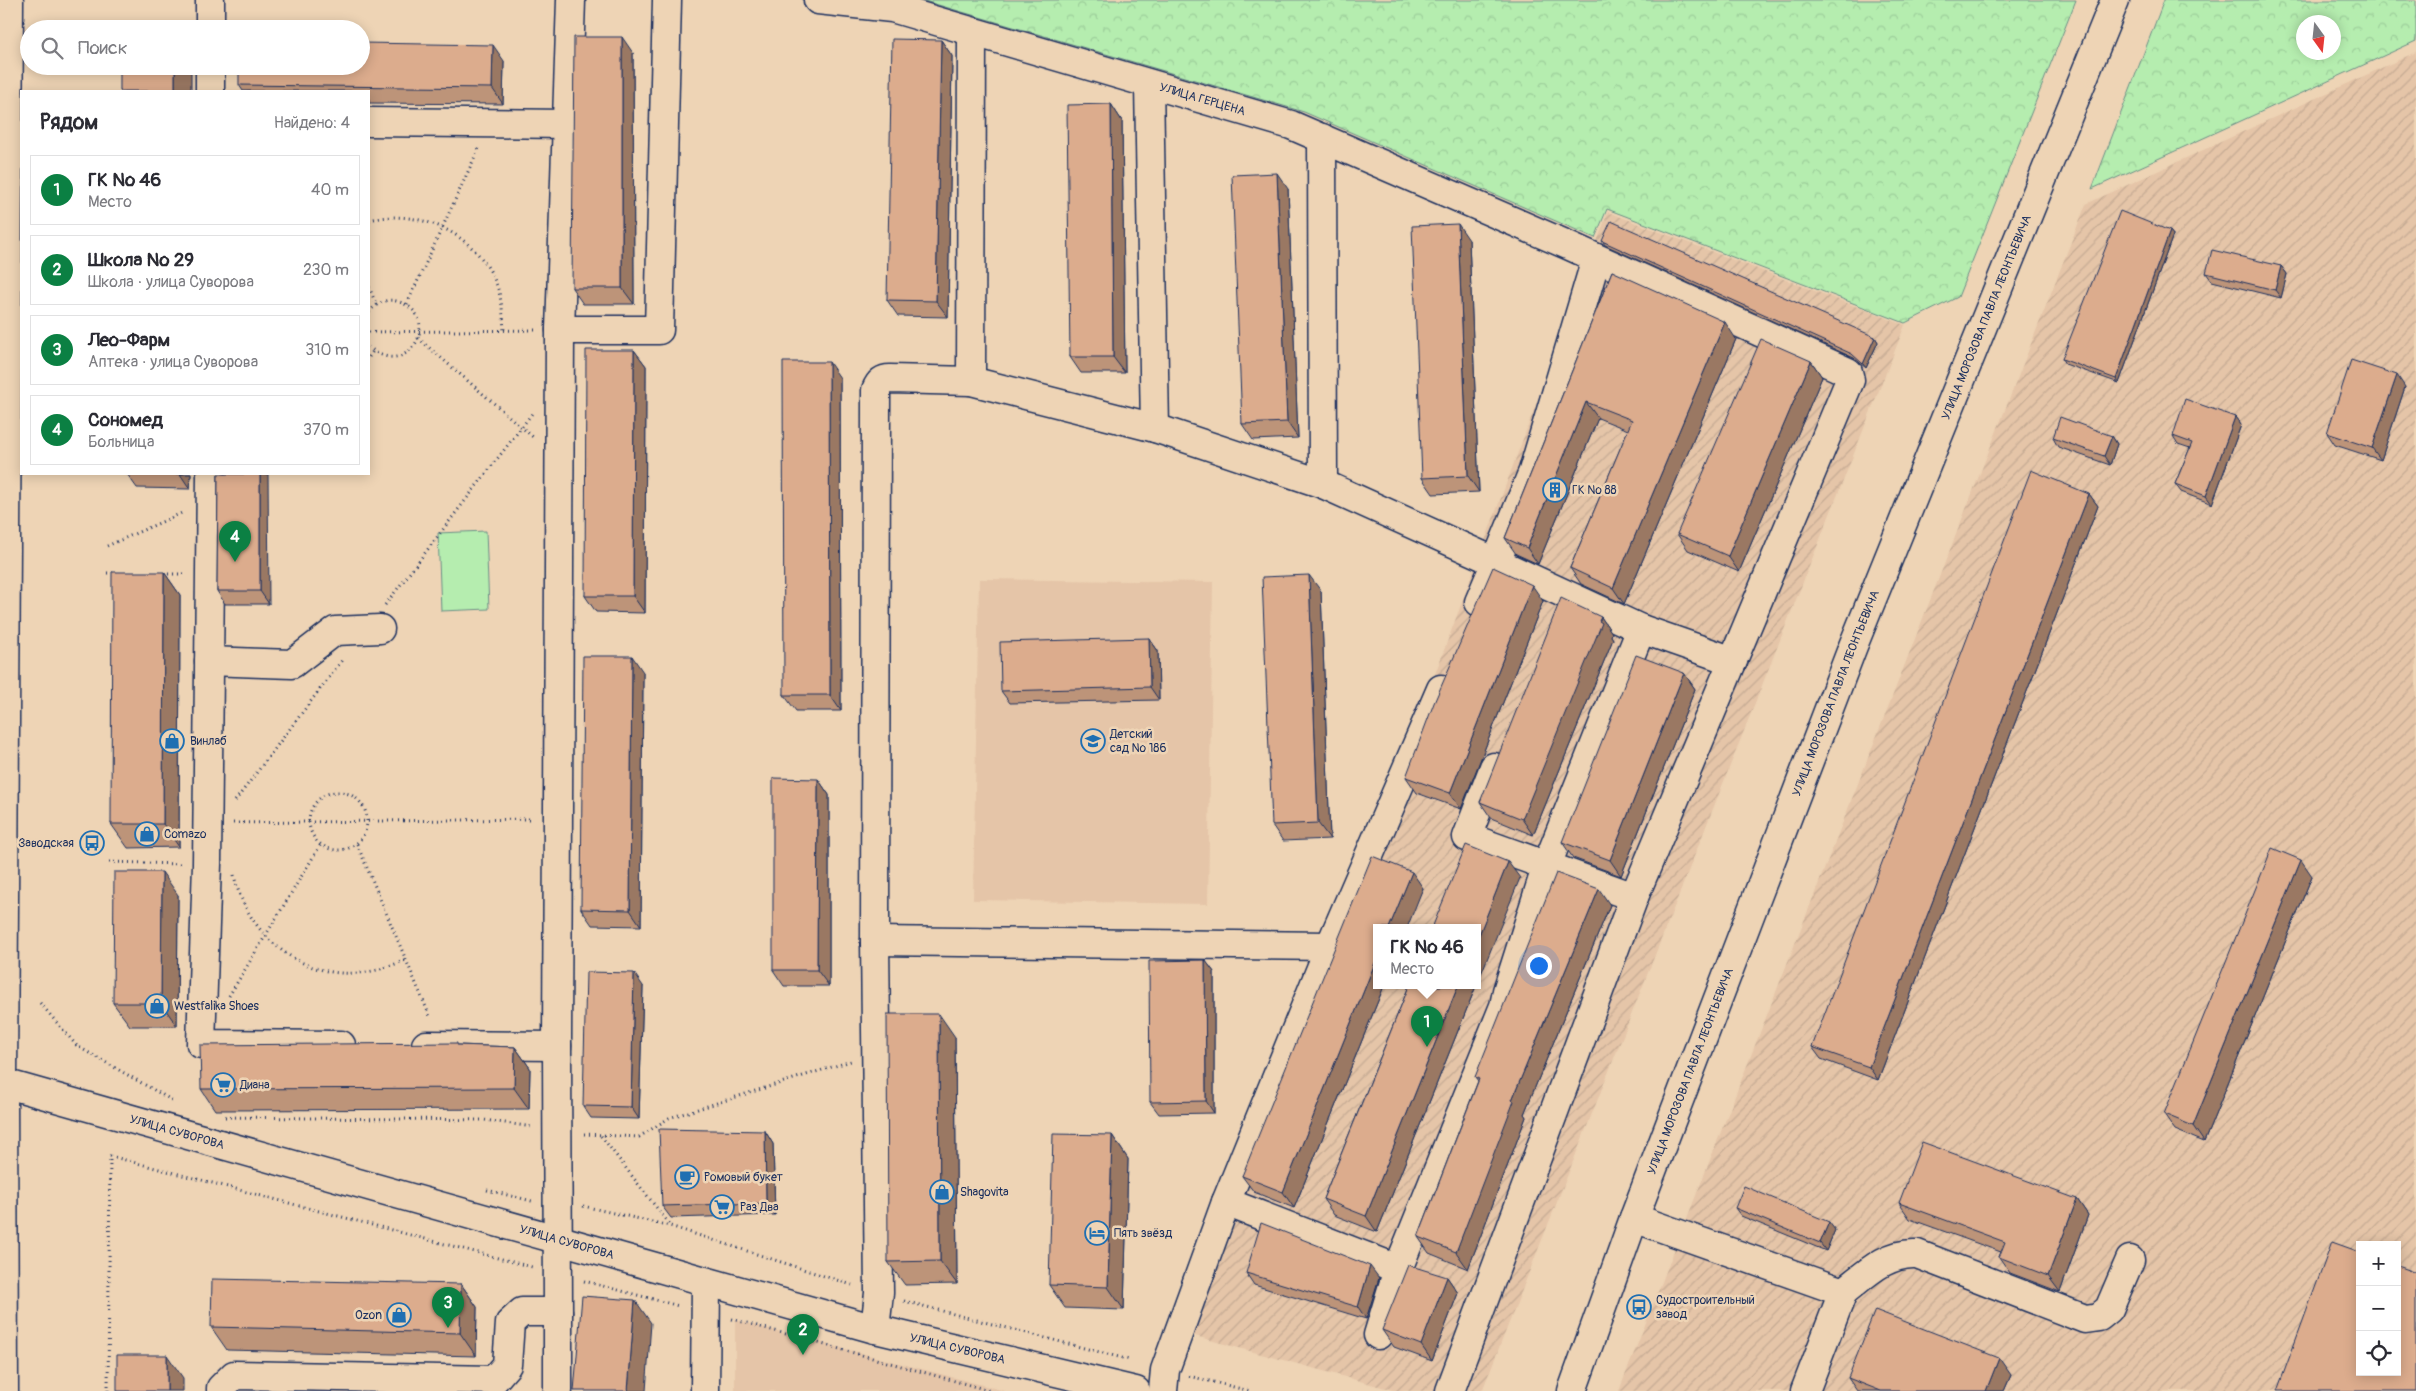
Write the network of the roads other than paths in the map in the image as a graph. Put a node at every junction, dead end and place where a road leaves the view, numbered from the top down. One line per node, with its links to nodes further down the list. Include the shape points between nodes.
1 (9, 0): 36 (main road)
2 (210, 0): 7 (main road)
3 (571, 0): 13 (main road)
4 (667, 0): 16 (main road, via 659,330)
5 (818, 0): 8 (main road, УЛИЦА ГЕРЦЕНА, via 892,8)
6 (2115, 0): 38 (main road, УЛИЦА МОРОЗОВА ПАВЛА ЛЕОНТЬЕВИЧА, via 1853,646)
7 (210, 20)
8 (972, 32): 10 (main road, УЛИЦА ГЕРЦЕНА); 17 (main road)
9 (210, 75): 11 (main road)
10 (1149, 84): 14 (main road, УЛИЦА ГЕРЦЕНА, via 1291,125); 18 (main road)
11 (210, 90)
12 (370, 122): 13 (main road)
13 (567, 124): 16 (main road)
14 (1322, 138): 15 (main road, УЛИЦА ГЕРЦЕНА); 20 (main road)
15 (1596, 258): 21 (main road, via 1533,471); 26 (main road, УЛИЦА ГЕРЦЕНА, via 1845,370 1850,376)
16 (560, 330): 35 (main road)
17 (972, 381): 18 (main road); 31 (main road, via 890,378 883,379 876,390)
18 (1155, 428): 20 (main road)
19 (211, 475): 25 (main road)
20 (1323, 484): 21 (main road)
21 (1496, 562): 22 (main road); 23 (main road, via 1559,603)
22 (1468, 626)
23 (1641, 628): 26 (main road); 29 (main road)
24 (373, 629): 25 (main road, via 335,631 292,664)
25 (209, 661): 33 (main road, via 213,823 207,864 201,1044)
26 (1733, 661): 30 (main road)
27 (1452, 663): 32 (main road)
28 (1502, 747): 29 (main road, via 1467,837)
29 (1547, 865): 30 (main road); 41 (main road, via 1504,1006)
30 (1634, 897): 53 (main road)
31 (875, 941): 32 (main road); 45 (main road, via 879,1293)
32 (1330, 946): 37 (main road)
33 (364, 1045)
34 (403, 1045): 35 (main road)
35 (557, 1046): 39 (main road)
36 (1, 1082): 39 (main road, УЛИЦА СУВОРОВА); 48 (main road)
37 (1226, 1202): 41 (main road); 47 (main road)
38 (1634, 1218): 43 (main road); 54 (main road, УЛИЦА МОРОЗОВА ПАВЛА ЛЕОНТЬЕВИЧА)
39 (558, 1239): 42 (main road, УЛИЦА СУВОРОВА); 44 (main road)
40 (2130, 1260): 43 (main road, via 2109,1309 2099,1317 2085,1319 1918,1254 1892,1257)
41 (1398, 1269): 46 (main road)
42 (706, 1282): 45 (main road, УЛИЦА СУВОРОВА); 51 (main road)
43 (1843, 1292): 55 (main road)
44 (558, 1312): 49 (main road, via 522,1312 510,1323 507,1365 494,1380 234,1375); 50 (main road)
45 (875, 1329): 52 (main road, УЛИЦА СУВОРОВА)
46 (1378, 1335)
47 (1164, 1380)
48 (4, 1391)
49 (221, 1391)
50 (558, 1391)
51 (705, 1391)
52 (1136, 1391)
53 (1450, 1391)
54 (1572, 1391)
55 (1805, 1391)

